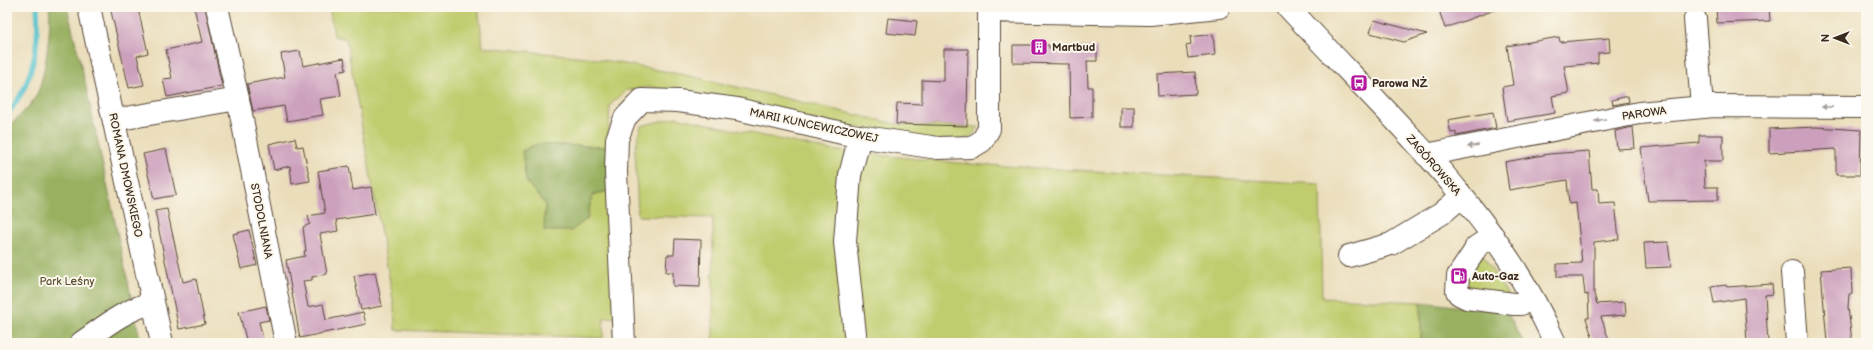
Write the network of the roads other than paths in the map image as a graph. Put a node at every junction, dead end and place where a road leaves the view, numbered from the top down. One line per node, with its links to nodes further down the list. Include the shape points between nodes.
1 (89, 7): 9 (street, ROMANA DMOWSKIEGO)
2 (217, 7): 6 (street, STODOLNIANA)
3 (1219, 7): 10 (street, MARII KUNCEWICZOWEJ, via 1150,14 989,11 989,129 982,141 972,147 938,148)
4 (1288, 7): 11 (street, ZAGÓROWSKA)
5 (1695, 19): 7 (street)
6 (238, 99): 9 (street); 20 (street, STODOLNIANA)
7 (1702, 107): 8 (street, PAROWA, one-way to 7); 11 (street, PAROWA, one-way to 11, via 1639,113)
8 (1866, 107)
9 (114, 120): 17 (street, ROMANA DMOWSKIEGO)
10 (860, 136): 21 (street, MARII KUNCEWICZOWEJ, via 737,109 678,101 642,100 625,118 617,139 616,172); 22 (street, via 850,176 845,242)
11 (1426, 155): 12 (street, ZAGÓROWSKA)
12 (1462, 197): 13 (street, ZAGÓROWSKA); 14 (street, via 1441,214 1391,244)
13 (1492, 236): 16 (street, ZAGÓROWSKA); 16 (street, via 1476,247 1458,276 1457,291 1467,298 1514,304 1521,304)
14 (1349, 256)
15 (1792, 272): 24 (street)
16 (1532, 298): 23 (street, ZAGÓROWSKA)
17 (153, 303): 18 (street, via 134,308 114,319); 19 (street, ROMANA DMOWSKIEGO)
18 (81, 343)
19 (162, 343)
20 (286, 343)
21 (624, 343)
22 (856, 343)
23 (1555, 343)
24 (1797, 343)

